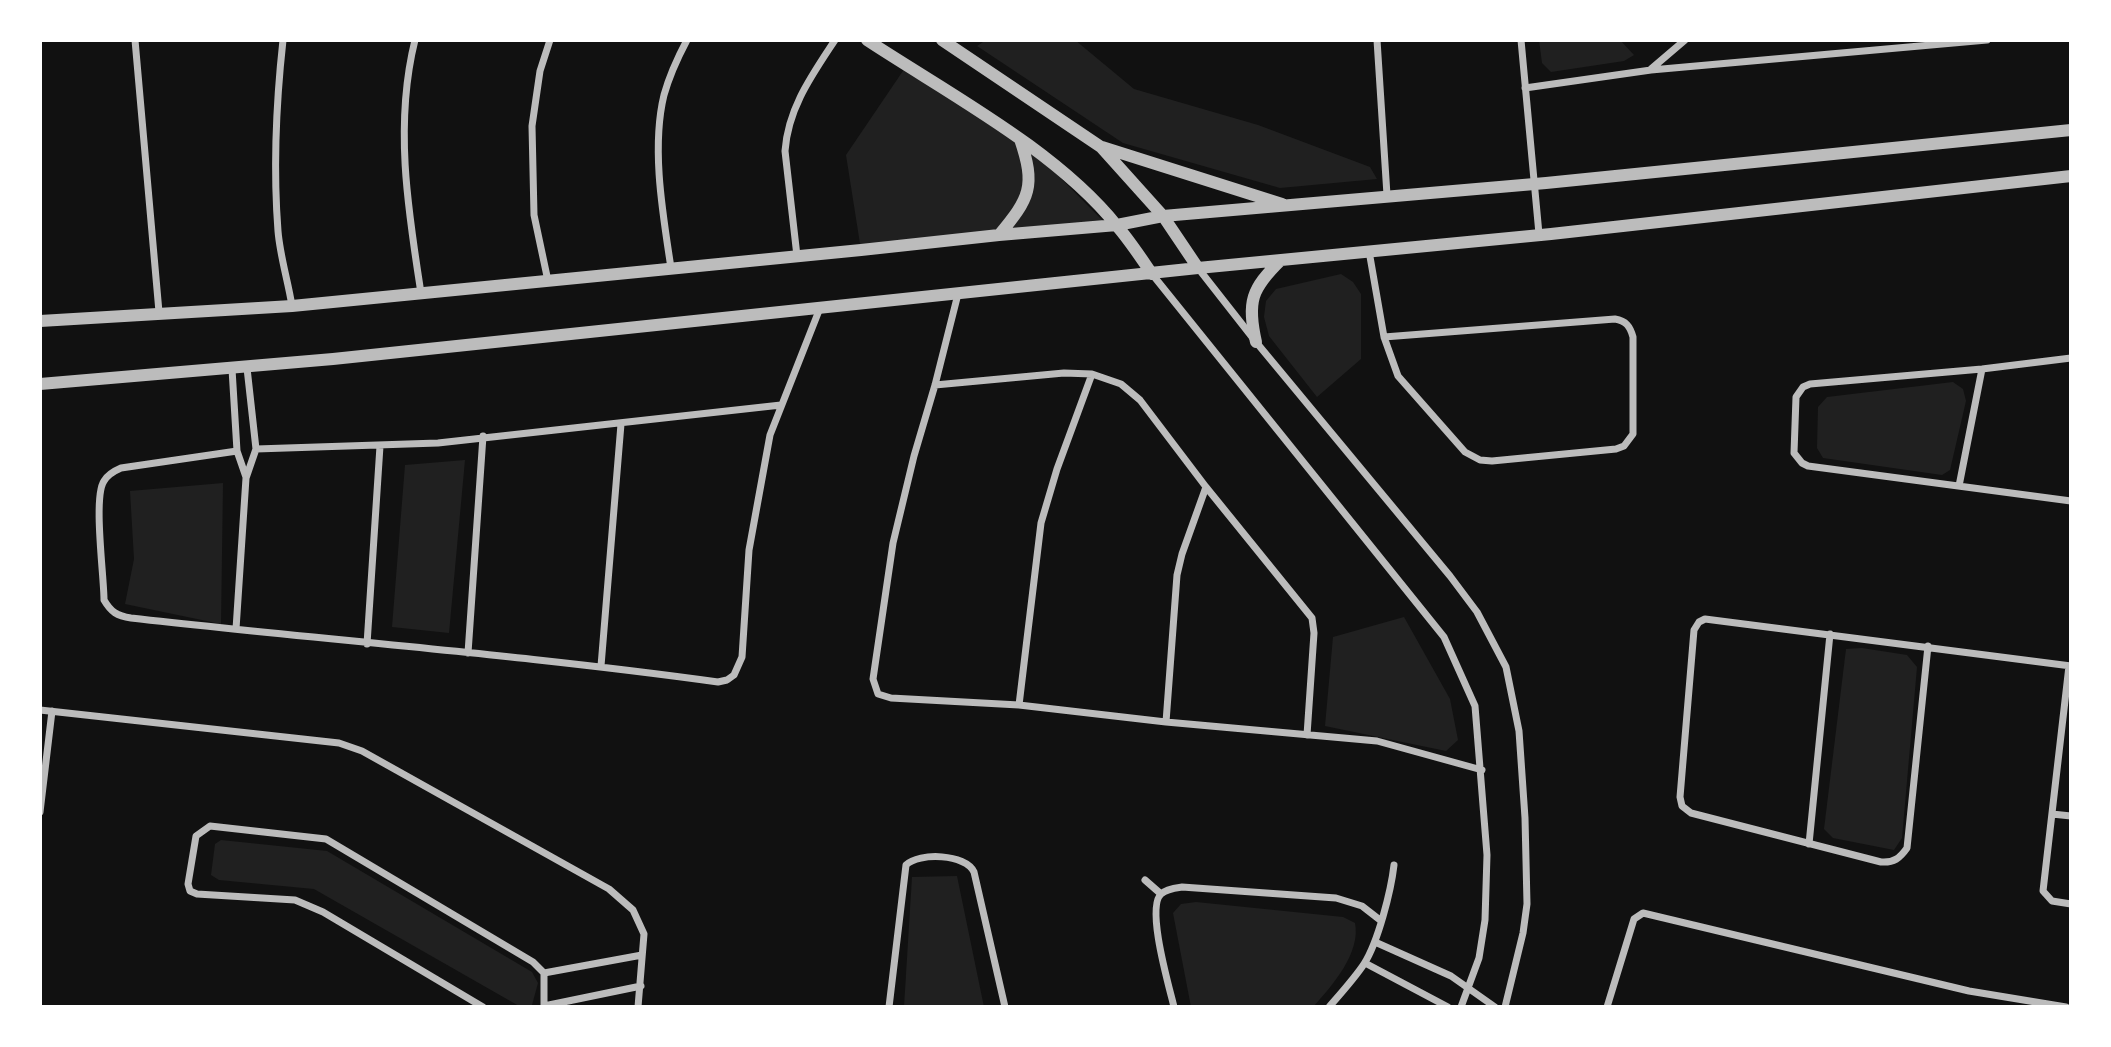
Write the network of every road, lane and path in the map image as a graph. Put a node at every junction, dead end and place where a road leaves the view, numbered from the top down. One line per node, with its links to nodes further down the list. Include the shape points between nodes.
1 (135, 40): 39 (street)
2 (283, 40): 37 (street, via 276,105 276,176 278,233)
3 (415, 40): 35 (street, via 405,118 406,187)
4 (550, 40): 34 (street, via 532,126 534,215)
5 (687, 40): 31 (street, via 664,95 660,124 662,211)
6 (835, 40): 29 (street, via 802,90 786,134)
7 (867, 40): 18 (street)
8 (942, 40): 19 (street)
9 (1377, 40): 22 (street)
10 (1521, 40): 16 (street)
11 (1685, 40): 15 (street)
12 (1906, 40): 14 (street)
13 (1987, 40): 14 (street)
14 (1895, 49): 15 (street)
15 (1651, 69): 16 (street)
16 (1525, 88): 21 (street)
17 (2071, 130): 21 (street)
18 (1020, 139): 25 (street); 27 (street, via 1028,162 1028,190 1019,211)
19 (1101, 147): 23 (street); 24 (street)
20 (2071, 176): 26 (street)
21 (1535, 184): 22 (street); 26 (street)
22 (1387, 195): 23 (street)
23 (1289, 206): 24 (street)
24 (1163, 216): 25 (street); 32 (street)
25 (1117, 225): 27 (street); 33 (street)
26 (1539, 233): 28 (street)
27 (999, 234): 29 (street)
28 (1369, 251): 30 (street); 41 (street)
29 (797, 256): 31 (street)
30 (1280, 260): 32 (street); 42 (street, via 1252,298)
31 (671, 268): 34 (street)
32 (1198, 268): 33 (street); 42 (street)
33 (1152, 274): 36 (street); 72 (street, via 1444,637 1475,706)
34 (548, 281): 35 (street)
35 (421, 293): 37 (street)
36 (958, 294): 38 (street); 49 (street)
37 (292, 306): 39 (street)
38 (820, 308): 44 (street); 50 (street)
39 (159, 312): 40 (street)
40 (40, 320)
41 (1384, 337): 41 (street, via 1398,376 1465,452 1480,460 1616,449 1633,434 1633,337 1622,320)
42 (1256, 342): 98 (street, via 1457,585 1506,667 1519,731 1527,904)
43 (2071, 358): 46 (street)
44 (247, 368): 45 (street); 54 (street)
45 (232, 369): 48 (street); 55 (street)
46 (1982, 369): 57 (street); 57 (street, via 1810,384 1796,397 1794,453 1802,463)
47 (1092, 374): 49 (street); 58 (street, via 1121,383 1140,400); 67 (street, via 1041,523)
48 (40, 384)
49 (935, 385): 67 (street, via 893,543 874,685 878,694 891,698)
50 (781, 405): 51 (street); 65 (street, via 770,435 749,551 742,657 734,675 718,682)
51 (621, 424): 52 (street); 65 (street)
52 (482, 436): 53 (street); 64 (street)
53 (380, 446): 54 (street); 62 (street)
54 (256, 449): 56 (street)
55 (237, 451): 56 (street); 60 (street, via 121,468 104,480 99,499 104,600 110,610 131,618)
56 (246, 478): 60 (street)
57 (1959, 486): 59 (street)
58 (1206, 488): 70 (street, via 1177,575); 71 (street, via 1312,618)
59 (2071, 500)
60 (236, 629): 62 (street)
61 (1830, 634): 63 (street); 76 (street); 76 (street, via 1709,619 1694,630 1682,806 1691,813)
62 (367, 644): 64 (street)
63 (1928, 646): 66 (street); 76 (street, via 1907,848 1901,857 1887,862)
64 (468, 653): 65 (street)
65 (601, 666)
66 (2070, 666): 74 (street)
67 (1018, 705): 70 (street)
68 (40, 710): 69 (street)
69 (52, 711): 73 (street); 83 (street, via 339,743 362,751 609,889 633,910 644,934)
70 (1166, 722): 71 (street)
71 (1307, 735): 72 (street, via 1377,741)
72 (1482, 770): 87 (street, via 1485,920)
73 (40, 812)
74 (2052, 814): 75 (street); 80 (street, via 2043,891 2052,901)
75 (2071, 816)
76 (1809, 844)
77 (1394, 865): 81 (street, via 1391,891)
78 (1145, 880): 79 (street)
79 (1161, 894): 81 (street, via 1182,887 1336,898 1362,906); 93 (street, via 1155,904 1155,919)
80 (2071, 904)
81 (1380, 920): 82 (street)
82 (1375, 942): 84 (street); 87 (street)
83 (642, 956): 85 (street); 86 (street)
84 (1365, 963): 94 (street); 95 (street)
85 (544, 974): 88 (street, via 533,962 327,839 210,826 196,836 190,891 295,900); 89 (street)
86 (641, 986): 89 (street); 90 (street)
87 (1470, 988): 96 (street); 97 (street)
88 (483, 1007)
89 (544, 1007)
90 (639, 1007)
91 (889, 1007): 92 (street, via 904,869 916,858 952,857 972,866)
92 (1005, 1007)
93 (1174, 1007)
94 (1329, 1007)
95 (1448, 1007)
96 (1461, 1007)
97 (1494, 1007)
98 (1505, 1007)
99 (1607, 1007): 100 (street, via 1634,919 1643,913 1969,991)
100 (2066, 1007)

